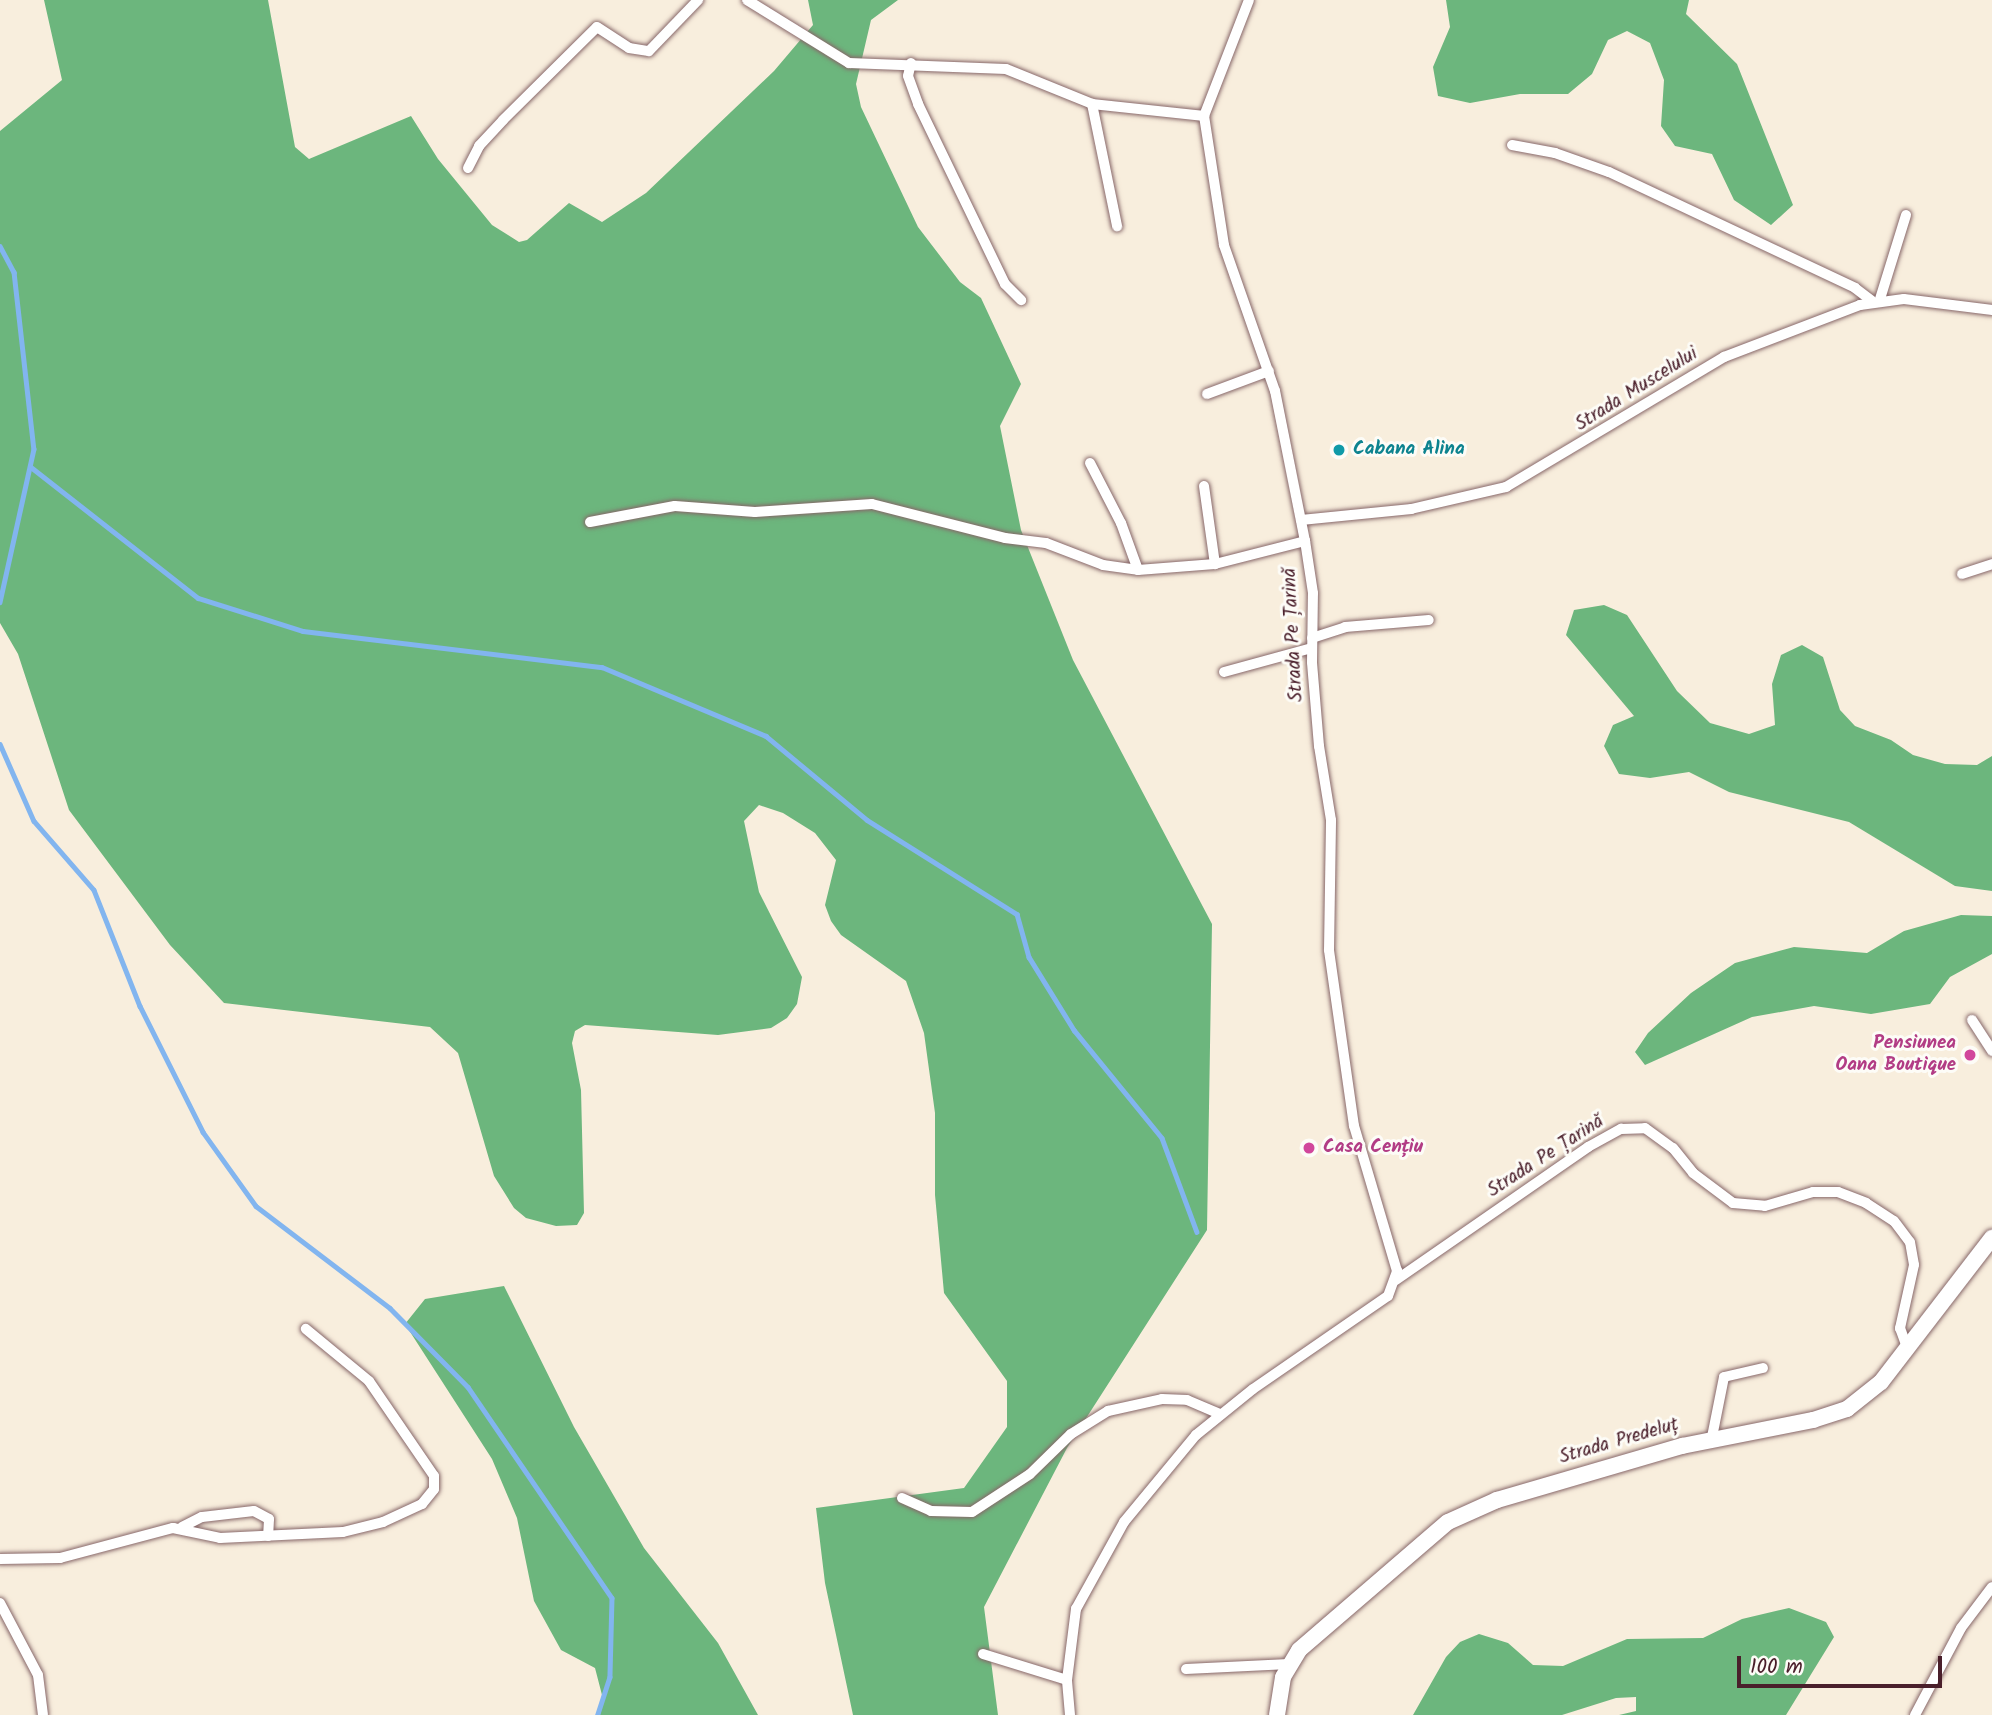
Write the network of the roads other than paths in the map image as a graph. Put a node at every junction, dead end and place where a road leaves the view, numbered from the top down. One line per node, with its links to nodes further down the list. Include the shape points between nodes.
1 (698, 0): 8 (street, via 649,51 629,48 597,27 479,146)
2 (747, 0): 4 (street, via 849,63)
3 (1249, 0): 6 (street)
4 (911, 63): 5 (street, via 1006,69); 11 (street, via 908,76 914,94 1005,284)
5 (1091, 104): 6 (street); 10 (street)
6 (1204, 116): 14 (street, Strada Pe Țarină, via 1224,245)
7 (1512, 145): 12 (street, via 1555,153 1609,172)
8 (468, 168)
9 (1906, 215): 12 (street)
10 (1117, 226)
11 (1021, 300)
12 (1876, 300): 13 (street, Strada Muscelului); 18 (street, Strada Muscelului, via 1724,357 1506,487 1411,509)
13 (1992, 310)
14 (1269, 371): 15 (street); 18 (street, Strada Pe Țarină)
15 (1208, 394)
16 (1090, 463): 23 (street, via 1121,523)
17 (1204, 485): 21 (street)
18 (1301, 520): 20 (street, Strada Pe Țarină)
19 (590, 522): 23 (street, via 675,506 755,512 872,503 1005,538 1046,543 1103,565)
20 (1305, 541): 21 (street); 26 (street, Strada Pe Țarină, via 1313,593)
21 (1215, 564): 23 (street)
22 (1992, 564): 24 (street)
23 (1138, 570)
24 (1962, 573)
25 (1429, 620): 26 (street, via 1345,627)
26 (1312, 643): 27 (street); 31 (street, Strada Pe Țarină, via 1319,746 1331,820 1329,950 1354,1126)
27 (1224, 672)
28 (1972, 1020): 29 (street)
29 (1992, 1051)
30 (1992, 1238): 33 (main road, Strada Predeluț)
31 (1396, 1280): 33 (street, Strada Pe Țarină, via 1588,1147 1621,1129 1645,1128 1673,1148 1693,1174 1733,1203 1765,1206 1813,1192 1838,1192 1866,1203 1894,1222 1910,1242 1914,1265 1900,1328); 35 (street, Strada Pe Țarină, via 1379,1302)
32 (306, 1329): 39 (street, via 369,1381 435,1483 422,1504 383,1522 343,1532)
33 (1908, 1350): 36 (main road, Strada Predeluț, via 1881,1382 1847,1409 1813,1420)
34 (1763, 1368): 36 (street, via 1724,1377)
35 (1220, 1414): 37 (street, via 1187,1400 1163,1399 1108,1411 1071,1434 1030,1474 972,1512 931,1511); 46 (street, Strada Pe Țarină, via 1172,1460 1104,1552 1076,1609)
36 (1712, 1437): 44 (main road, Strada Predeluț, via 1463,1513 1431,1534 1334,1617)
37 (902, 1499)
38 (179, 1528): 39 (street, via 220,1538); 39 (street, via 202,1517 254,1511 269,1519); 40 (street, via 60,1558)
39 (268, 1536)
40 (0, 1559)
41 (1992, 1587): 50 (street, via 1961,1628)
42 (2, 1610): 47 (street, via 38,1675)
43 (983, 1654): 46 (street)
44 (1289, 1664): 45 (street); 49 (main road)
45 (1186, 1669)
46 (1067, 1680): 48 (street, Strada Pe Țarină)
47 (43, 1715)
48 (1070, 1715)
49 (1277, 1715)
50 (1915, 1715)

